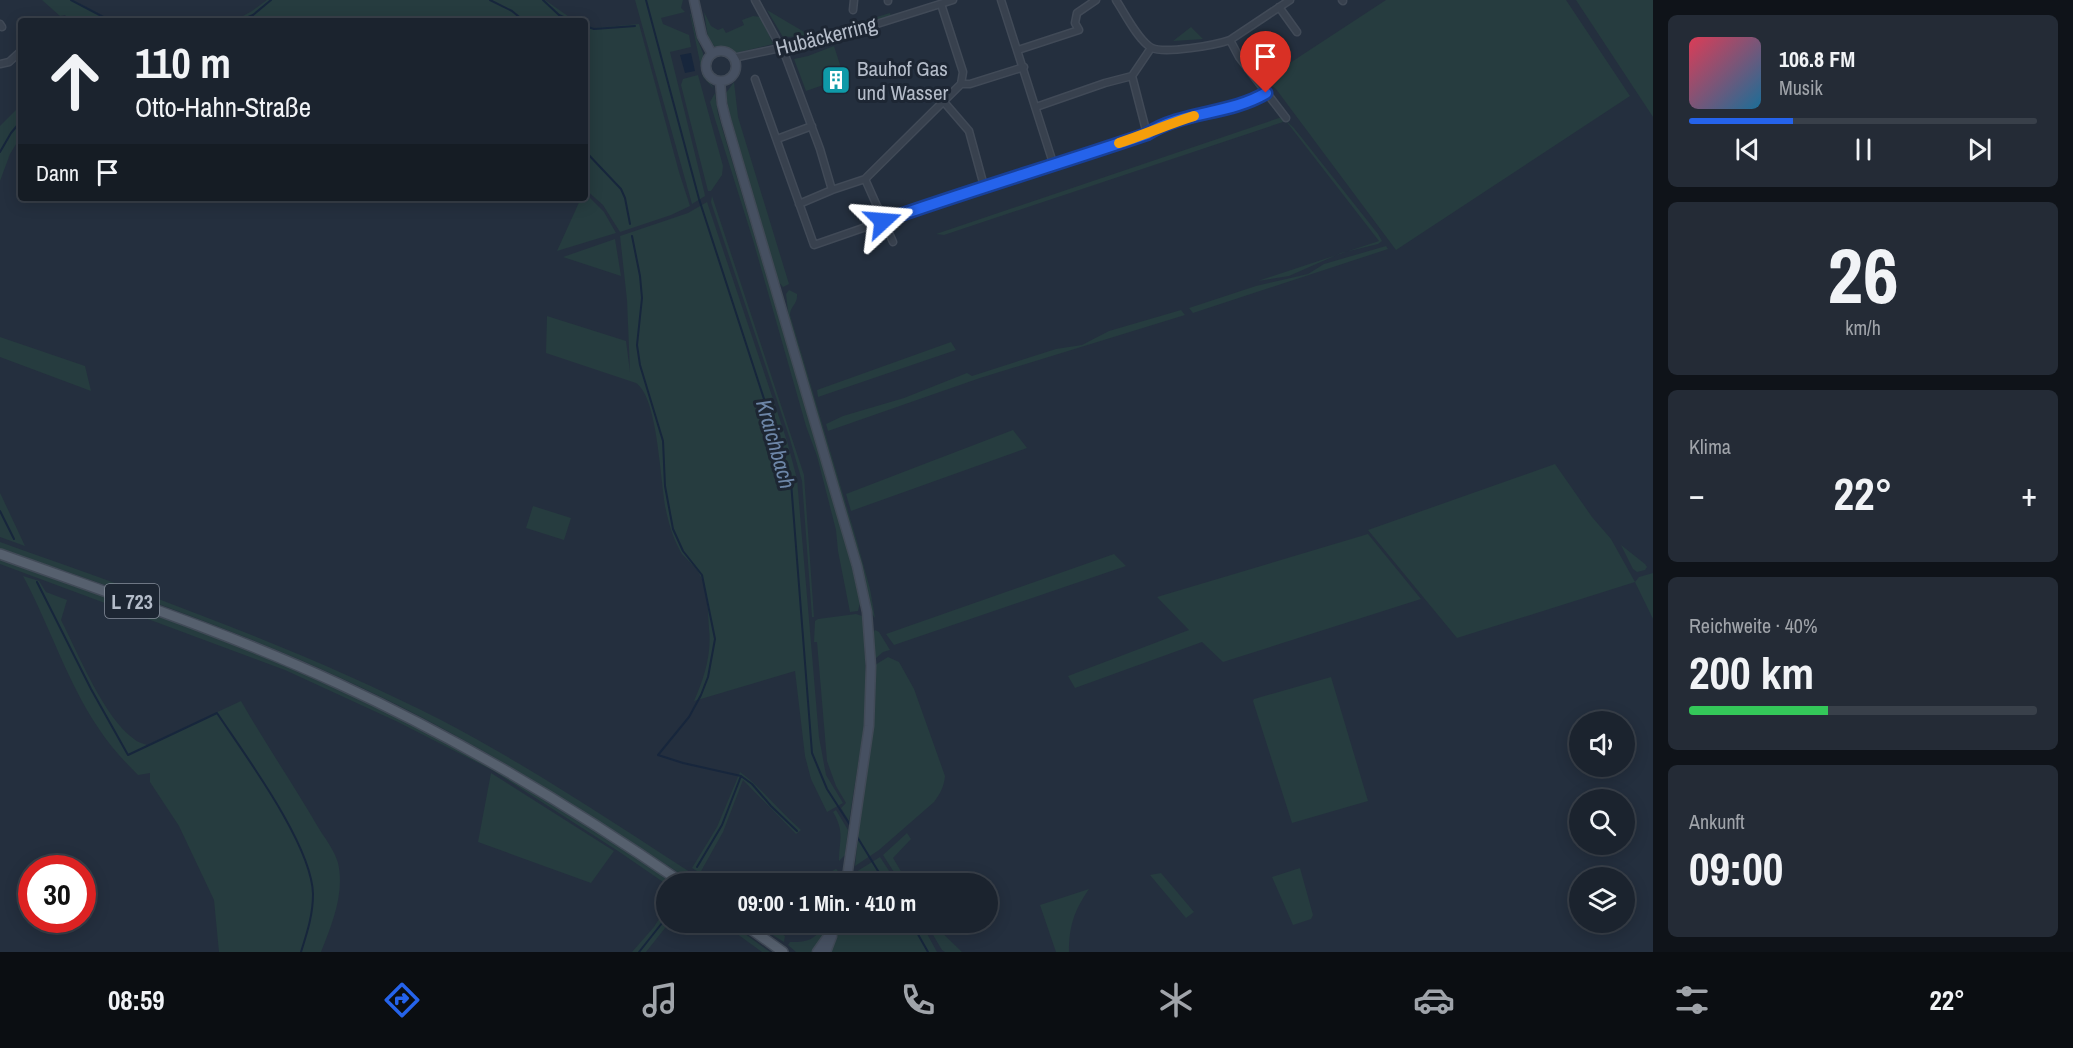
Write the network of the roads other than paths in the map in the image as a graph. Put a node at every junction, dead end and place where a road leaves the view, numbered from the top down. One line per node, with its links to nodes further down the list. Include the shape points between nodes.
1 (694, 0): 18 (main road, via 702,36)
2 (755, 0): 14 (street)
3 (854, 0): 11 (street)
4 (953, 0): 9 (street, Hubäckerring)
5 (1001, 0): 16 (street)
6 (1096, 0): 16 (street, via 1077,13 1075,23 1079,30)
7 (1116, 0): 15 (street)
8 (1290, 0): 10 (street)
9 (941, 4): 14 (street, Hubäckerring, via 842,35); 25 (street, via 963,72)
10 (1279, 7): 12 (street); 13 (street)
11 (853, 10)
12 (1297, 32)
13 (1230, 40): 15 (street, via 1210,46); 26 (street)
14 (781, 48): 19 (street, Hubäckerring); 30 (street)
15 (1151, 48): 22 (street)
16 (1018, 50): 21 (street)
17 (18, 54): 20 (street)
18 (712, 54): 19 (main road, via 724,51); 24 (main road, via 706,70)
19 (733, 58): 24 (main road, via 733,74)
20 (0, 64)
21 (1024, 67): 25 (street); 28 (street)
22 (1132, 76): 28 (street); 31 (street)
23 (755, 79): 32 (street)
24 (720, 81): 42 (main road, via 726,120 841,509 867,612 869,726)
25 (961, 84): 27 (street)
26 (1266, 93): 29 (street); 31 (street, via 1219,112 1198,114 1155,128)
27 (944, 102): 34 (street); 35 (street, via 969,131)
28 (1036, 107): 33 (street)
29 (1286, 118)
30 (812, 126): 32 (street); 36 (street)
31 (1147, 134): 33 (street)
32 (777, 139): 37 (street)
33 (1054, 166): 35 (street)
34 (865, 179): 36 (street); 38 (street)
35 (984, 186): 38 (street)
36 (832, 190): 37 (street)
37 (800, 204): 38 (street, via 814,245)
38 (883, 221): 39 (street)
39 (893, 242)
40 (0, 554): 41 (main road, L 723, via 264,651 401,713 569,807)
41 (668, 873)
42 (847, 873)
43 (756, 933): 45 (main road)
44 (832, 933): 46 (main road)
45 (783, 952)
46 (824, 952)

